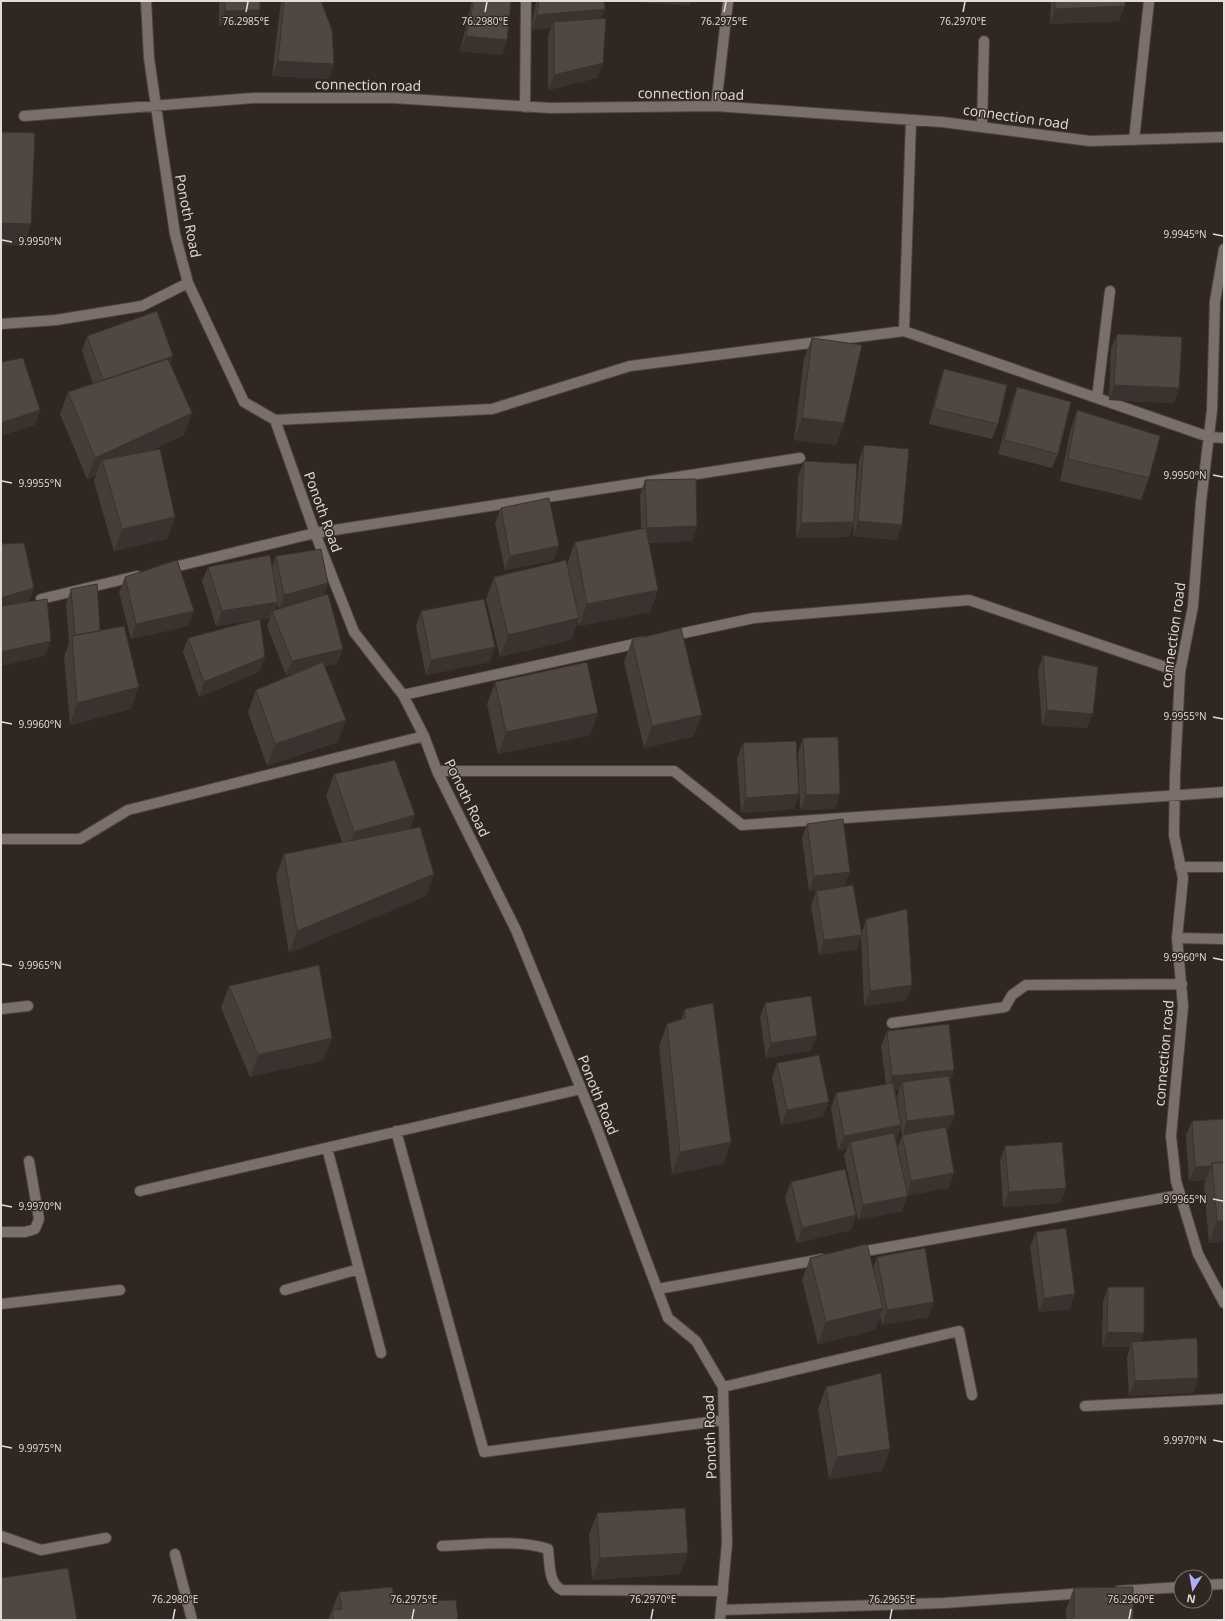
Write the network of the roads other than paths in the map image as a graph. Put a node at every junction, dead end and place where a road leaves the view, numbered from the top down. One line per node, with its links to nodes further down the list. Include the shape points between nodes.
1 (146, 1): 7 (street, Ponoth Road, via 149,58)
2 (526, 1): 8 (street)
3 (728, 1): 6 (street)
4 (1149, 1): 13 (street)
5 (984, 41): 11 (street)
6 (716, 106): 8 (street, connection road); 10 (street, connection road)
7 (157, 107): 8 (street, connection road, via 253,98 394,98); 9 (street, connection road); 15 (street, Ponoth Road, via 175,234)
8 (525, 107)
9 (24, 116)
10 (911, 120): 11 (street, connection road); 18 (street)
11 (982, 127): 13 (street, connection road, via 1090,141)
12 (1224, 137): 13 (street, connection road)
13 (1134, 140)
14 (1224, 248): 21 (street, connection road, via 1215,301)
15 (188, 283): 17 (street, via 142,306 56,320); 20 (street, Ponoth Road, via 244,402)
16 (1110, 291): 19 (street)
17 (1, 324)
18 (904, 331): 19 (street); 20 (street, via 630,366 492,409)
19 (1098, 398): 21 (street)
20 (275, 420): 24 (street, Ponoth Road)
21 (1209, 437): 22 (street); 26 (street, connection road, via 1201,502 1194,606)
22 (1224, 438)
23 (800, 458): 24 (street)
24 (315, 533): 25 (street); 27 (street, Ponoth Road, via 354,632)
25 (41, 599)
26 (1180, 672): 27 (street, via 969,600 754,618); 31 (street, connection road)
27 (403, 695): 28 (street, Ponoth Road)
28 (424, 736): 29 (street, Ponoth Road); 32 (street, via 128,810 80,838)
29 (437, 771): 31 (street, via 674,771 742,825); 41 (street, Ponoth Road, via 516,930)
30 (1224, 792): 31 (street)
31 (1175, 796): 33 (street, connection road, via 1174,835)
32 (1, 839)
33 (1180, 867): 34 (street); 35 (street, connection road, via 1183,878)
34 (1224, 867)
35 (1177, 938): 36 (street); 37 (street, connection road)
36 (1224, 939)
37 (1182, 984): 40 (street, via 1026,985 1012,995 1005,1007); 46 (street, connection road, via 1183,1006 1171,1136)
38 (28, 1006): 39 (street)
39 (1, 1008)
40 (892, 1023)
41 (581, 1089): 42 (street); 51 (street, Ponoth Road)
42 (396, 1132): 43 (street); 61 (street, via 484,1452)
43 (327, 1148): 45 (street); 50 (street)
44 (29, 1161): 47 (street, via 39,1219 35,1229 25,1232)
45 (140, 1191)
46 (1180, 1195): 48 (street); 54 (street, connection road, via 1198,1254)
47 (1, 1232)
48 (845, 1255)
49 (829, 1258): 51 (street)
50 (359, 1269): 53 (street); 56 (street)
51 (658, 1289): 57 (street, Ponoth Road, via 668,1318 696,1341)
52 (120, 1290): 55 (street)
53 (285, 1290)
54 (1224, 1303)
55 (1, 1304)
56 (381, 1353)
57 (723, 1387): 58 (street, via 959,1331); 61 (street, Ponoth Road)
58 (972, 1395)
59 (1224, 1400): 60 (street)
60 (1085, 1406)
61 (724, 1420): 69 (street, Ponoth Road, via 727,1543)
62 (1, 1536): 63 (street, via 41,1550)
63 (106, 1538)
64 (442, 1546): 69 (street, via 520,1544 548,1549 552,1579 555,1586 562,1590)
65 (175, 1554): 73 (street)
66 (1224, 1584): 67 (street)
67 (1213, 1585)
68 (1173, 1588): 70 (street)
69 (723, 1592): 72 (street, Ponoth Road)
70 (1110, 1592)
71 (1094, 1593): 72 (street)
72 (720, 1615)
73 (192, 1620)

